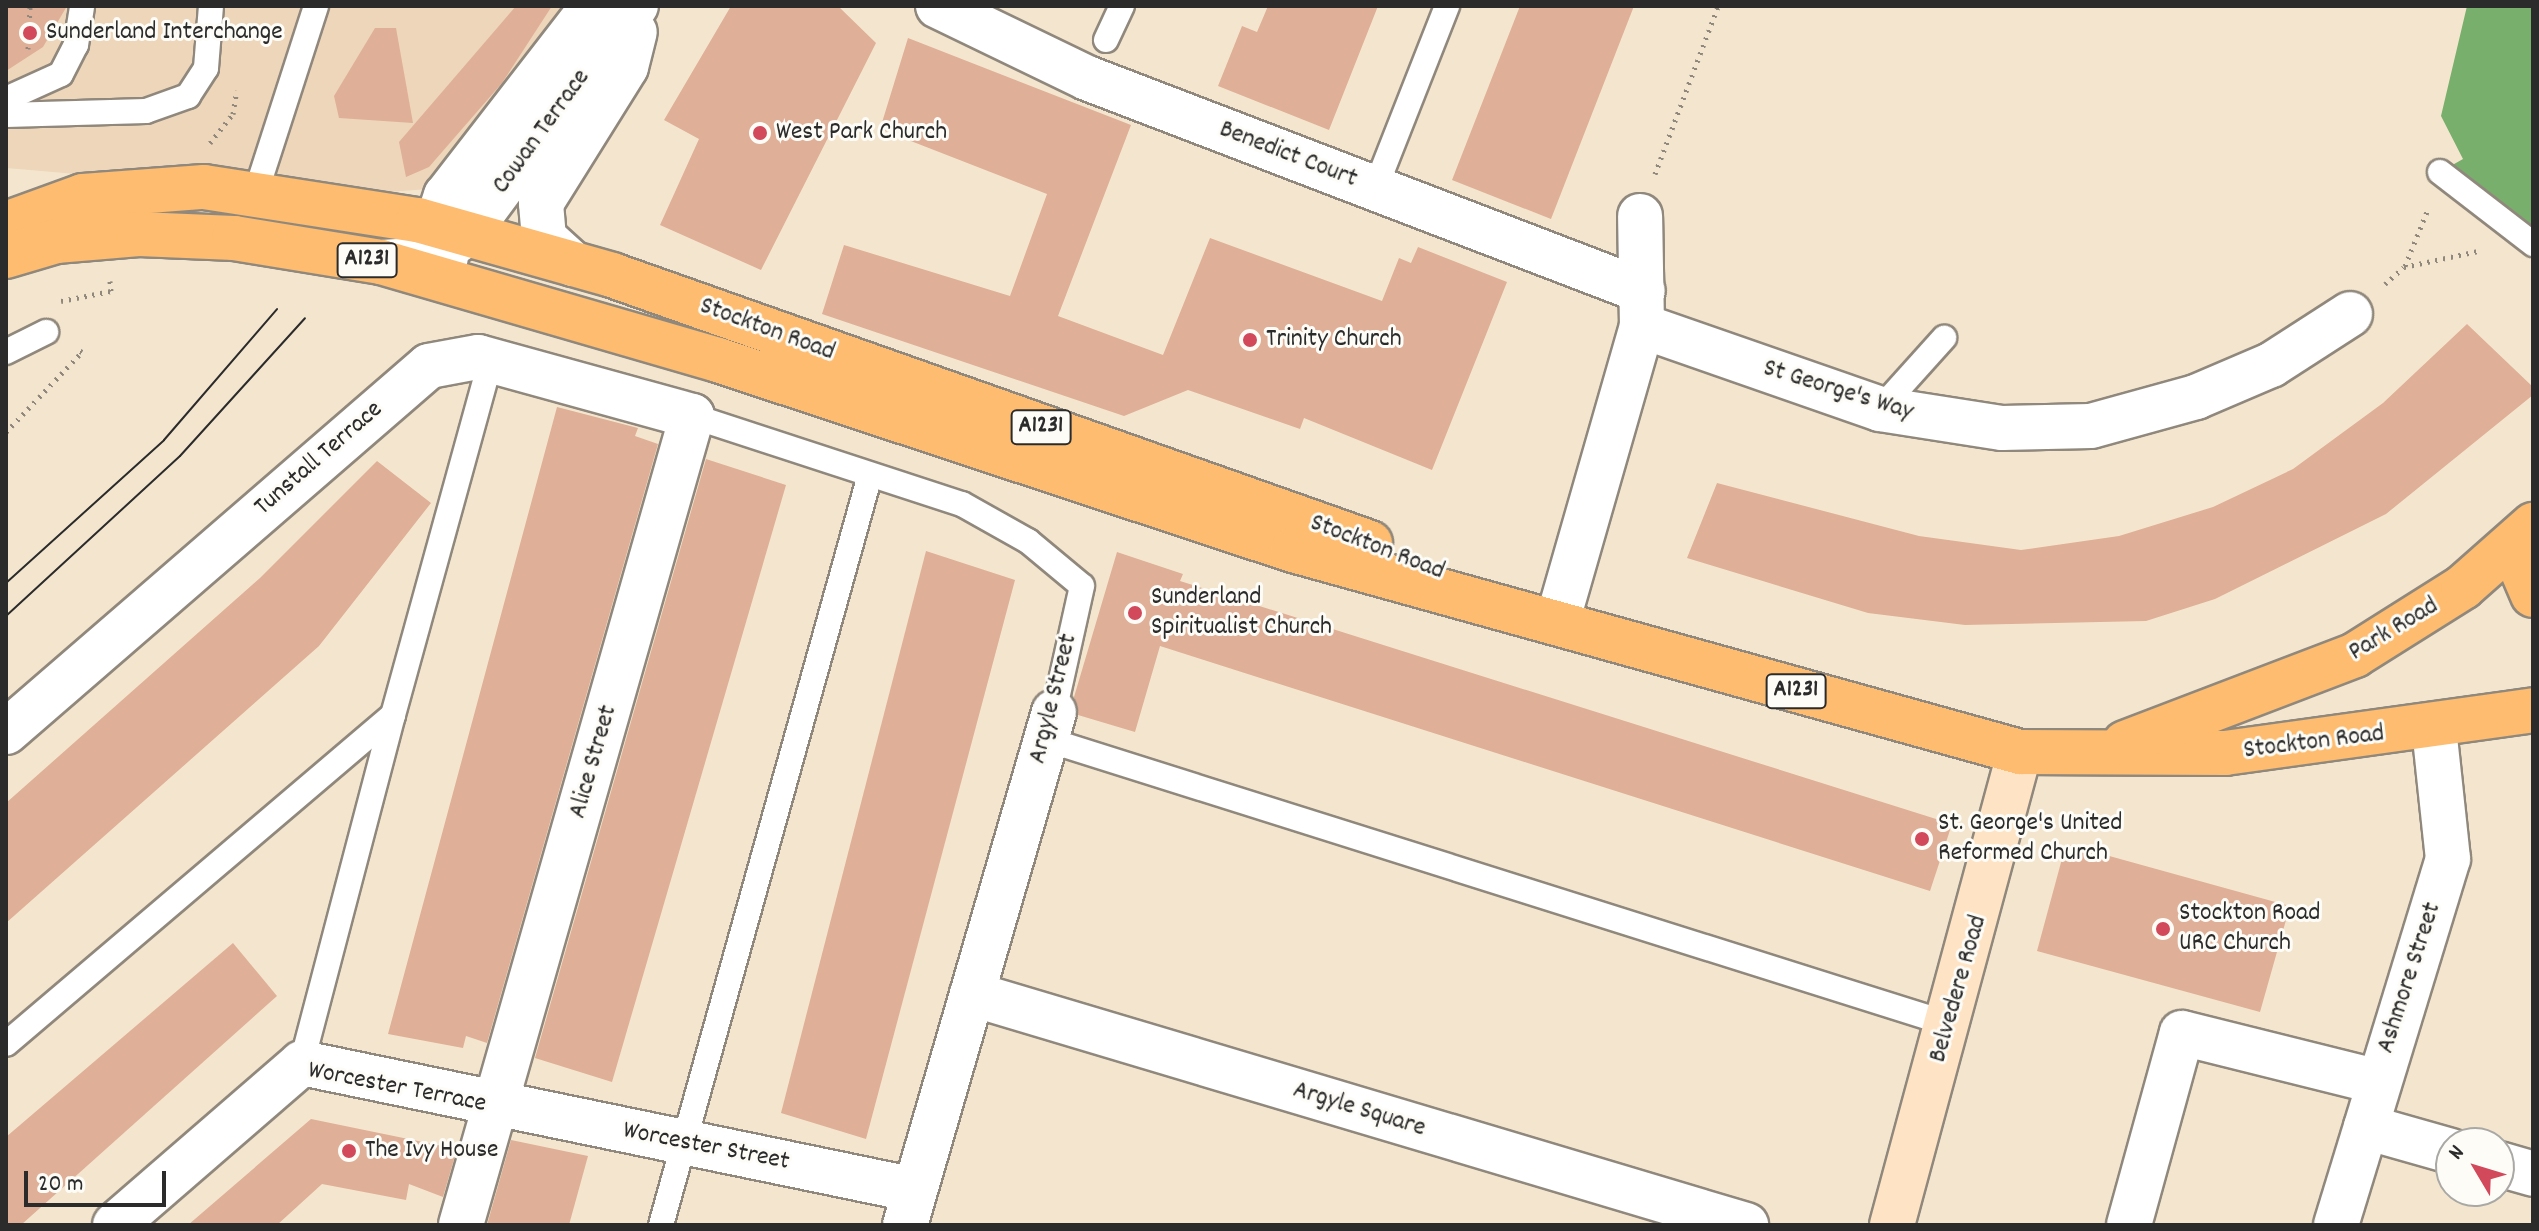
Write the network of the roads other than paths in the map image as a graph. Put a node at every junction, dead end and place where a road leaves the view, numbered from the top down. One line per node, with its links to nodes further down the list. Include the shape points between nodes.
1 (82, 6): 10 (lane, via 61,74)
2 (211, 6): 11 (lane, via 212,47 188,96 146,111)
3 (316, 6): 15 (lane)
4 (593, 6): 13 (street, Cowan Terrace)
5 (638, 6): 19 (street, Cowan Terrace); 23 (street, Cowan Terrace, via 626,67 541,203 544,238)
6 (938, 6): 14 (street, Benedict Court, via 1087,78)
7 (1122, 6): 9 (lane)
8 (1447, 6): 14 (lane)
9 (1106, 40)
10 (6, 99)
11 (6, 115)
12 (2440, 172): 20 (lane)
13 (455, 185): 16 (street, Cowan Terrace, via 415,208); 19 (street, Cowan Terrace)
14 (1375, 189): 25 (street, Benedict Court)
15 (256, 192): 16 (highway, Stockton Road / A1231); 18 (highway, Stockton Road / A1231, via 204,187 83,196)
16 (378, 213): 19 (highway, Stockton Road / A1231)
17 (1640, 216): 25 (street)
18 (6, 224)
19 (449, 238): 22 (street); 23 (highway, Stockton Road / A1231); 24 (street)
20 (2533, 244)
21 (6, 256): 22 (highway, Stockton Road / A1231, via 56,241 139,234 234,238)
22 (381, 262): 24 (highway, Stockton Road / A1231)
23 (573, 264): 36 (highway, Stockton Road / A1231, via 1426,563)
24 (497, 292): 36 (highway, Stockton Road / A1231, via 1293,550)
25 (1643, 309): 31 (street, St George's Way); 37 (street)
26 (2350, 314): 31 (street, St George's Way, via 2246,375 2091,426 2002,428)
27 (46, 332): 29 (lane)
28 (1944, 338): 31 (lane)
29 (6, 352)
30 (491, 360): 32 (street, Tunstall Terrace); 40 (lane); 43 (street, Tunstall Terrace, via 429,366 408,380)
31 (1880, 409)
32 (692, 416): 33 (lane, Argyle Street); 51 (street, Alice Street)
33 (870, 475): 41 (lane, Argyle Street, via 962,504 1028,541 1082,586); 53 (lane)
34 (2522, 536): 35 (highway, A1231); 38 (highway, Park Road / A1231, via 2410,624)
35 (2533, 595)
36 (1503, 603): 37 (highway, Stockton Road / A1231)
37 (1558, 619): 44 (highway, Stockton Road / A1231)
38 (2237, 704): 45 (highway, Stockton Road / A1231)
39 (2533, 710): 42 (highway, Stockton Road / A1231)
40 (393, 715): 48 (lane); 49 (lane)
41 (1050, 725): 46 (street, Argyle Street); 47 (lane)
42 (2434, 727): 45 (highway, Stockton Road / A1231, via 2239,752); 50 (street, Ashmore Street, via 2448,859)
43 (6, 732)
44 (2020, 752): 45 (highway, Stockton Road / A1231); 47 (street, Belvedere Road)
45 (2093, 754)
46 (972, 994): 55 (street, Argyle Street); 59 (street, Argyle Square)
47 (1949, 1024): 60 (street, Belvedere Road)
48 (6, 1044)
49 (302, 1063): 51 (street, Worcester Terrace); 56 (street, Worcester Terrace)
50 (2378, 1082): 52 (street, Ashmore Street); 61 (street, via 2182,1033)
51 (497, 1107): 53 (street, Worcester Street); 57 (street, Alice Street)
52 (2366, 1127): 54 (street); 62 (street, Ashmore Street)
53 (684, 1142): 55 (street, Worcester Street); 58 (lane)
54 (2435, 1146)
55 (910, 1208)
56 (115, 1225)
57 (461, 1225)
58 (661, 1225)
59 (1746, 1225)
60 (1892, 1225)
61 (2129, 1225)
62 (2336, 1225)

